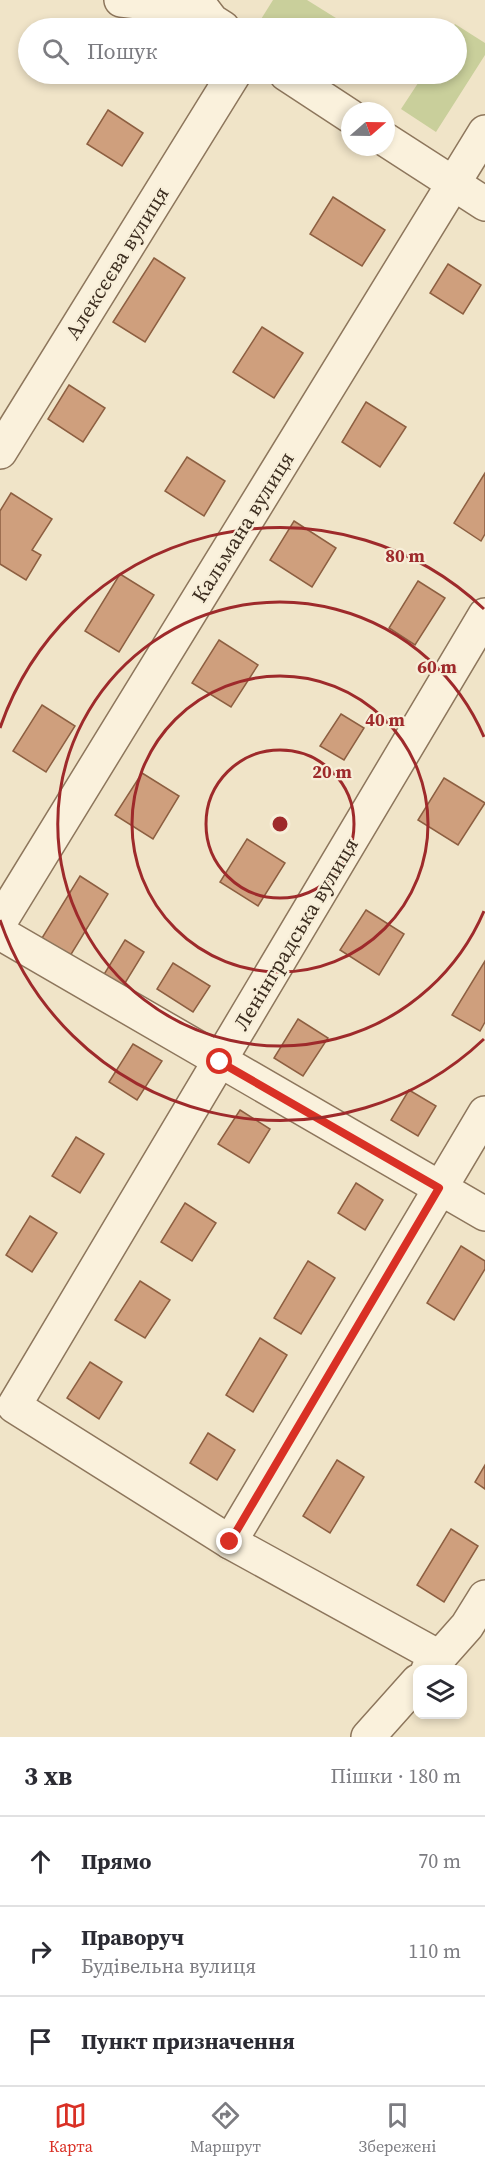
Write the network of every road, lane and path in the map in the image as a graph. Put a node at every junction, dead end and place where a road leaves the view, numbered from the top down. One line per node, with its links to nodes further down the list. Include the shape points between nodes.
1 (121, 0): 2 (street)
2 (207, 13)
3 (228, 84): 10 (street, Алексєєва вулиця)
4 (301, 84): 5 (street)
5 (341, 110)
6 (485, 132): 8 (street, Кальмана вулиця)
7 (395, 146): 8 (street)
8 (454, 185): 9 (street); 12 (street, Кальмана вулиця)
9 (485, 204)
10 (0, 452)
11 (485, 615): 14 (street, Ленінградська вулиця)
12 (0, 922)
13 (0, 933): 14 (street)
14 (220, 1062): 16 (street); 18 (street, Ленінградська вулиця, via 14,1406)
15 (485, 1113): 16 (street)
16 (439, 1188): 17 (street); 18 (street)
17 (485, 1214)
18 (230, 1542): 20 (street)
19 (485, 1597): 20 (street, via 467,1626)
20 (433, 1663)
21 (413, 1686): 22 (street)
22 (368, 1737)

